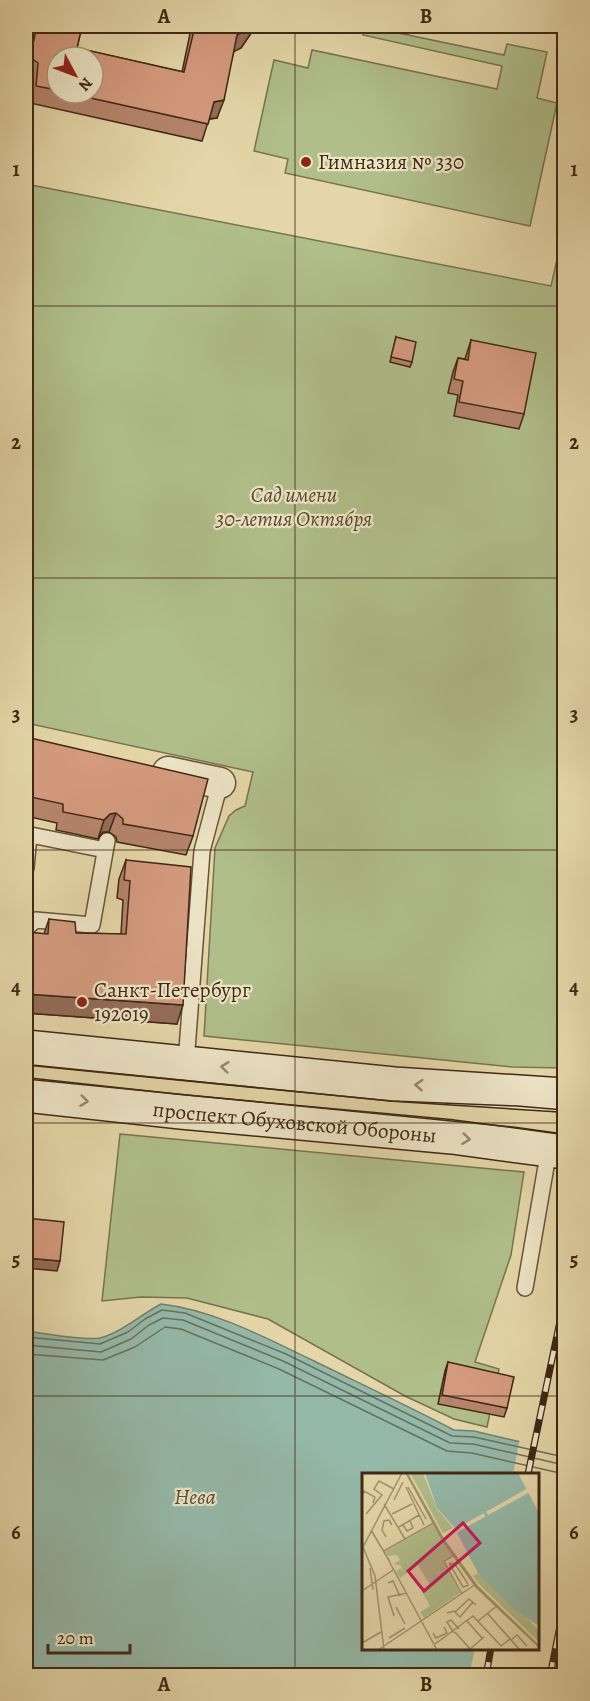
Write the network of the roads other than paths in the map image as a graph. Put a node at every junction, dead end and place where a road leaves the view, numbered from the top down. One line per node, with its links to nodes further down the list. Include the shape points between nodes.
1 (144, 767): 2 (street)
2 (220, 783): 7 (lane, via 202,851)
3 (27, 834): 4 (lane); 5 (lane, via 106,845 92,925 36,920)
4 (26, 868)
5 (26, 928)
6 (26, 1047): 7 (main road)
7 (186, 1063): 9 (main road, one-way to 7, via 394,1084)
8 (26, 1095): 10 (main road, проспект Обуховской Обороны, one-way to 10)
9 (564, 1095)
10 (557, 1150): 11 (lane)
11 (525, 1288)

